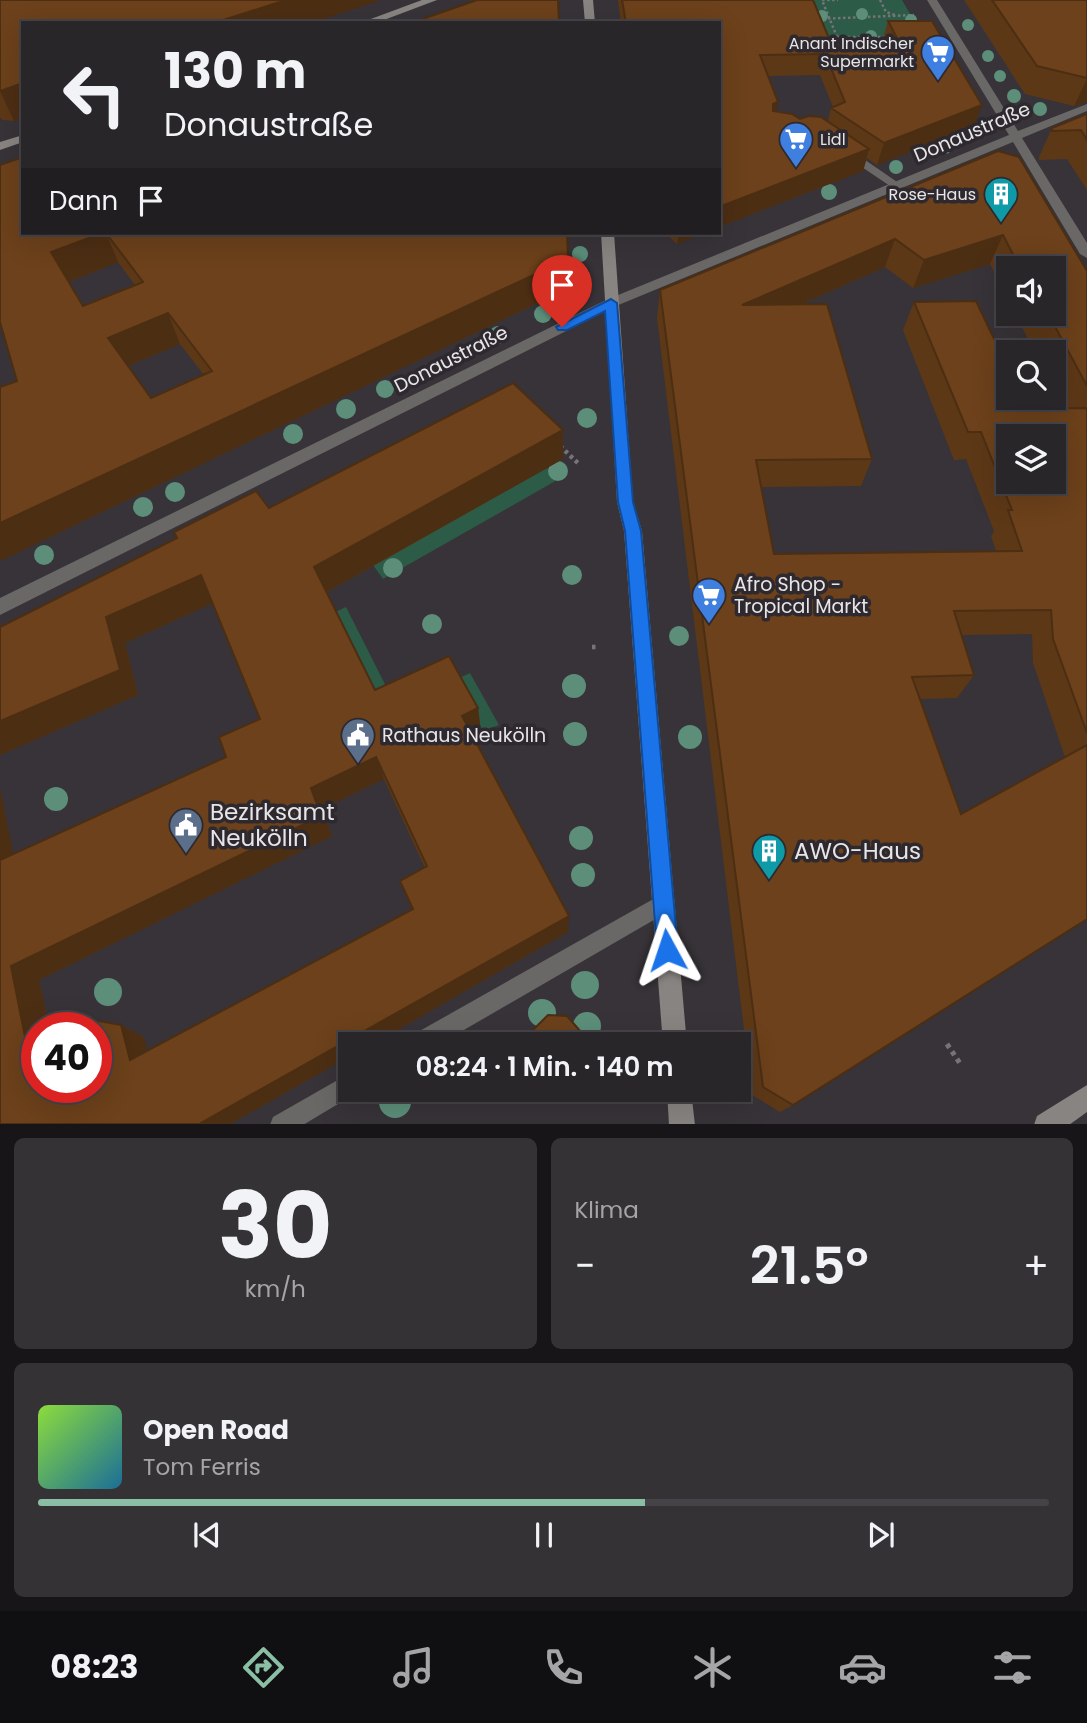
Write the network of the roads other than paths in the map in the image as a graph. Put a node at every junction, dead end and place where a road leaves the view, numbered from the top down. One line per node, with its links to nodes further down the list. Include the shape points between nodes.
1 (432, 0): 4 (street)
2 (588, 0): 5 (street)
3 (932, 0): 7 (street)
4 (371, 21)
5 (590, 21)
6 (1087, 107): 7 (street, Donaustraße)
7 (1016, 137): 11 (street, Donaustraße); 13 (street)
8 (21, 139): 9 (street)
9 (0, 146)
10 (839, 146): 11 (lane)
11 (897, 186): 14 (street, Donaustraße)
12 (607, 235): 14 (street)
13 (1087, 254)
14 (611, 303): 15 (street, Donaustraße); 16 (street)
15 (0, 607)
16 (663, 903): 17 (lane); 18 (street)
17 (440, 1032)
18 (674, 1032)
19 (338, 1091): 22 (lane)
20 (1087, 1097): 24 (street)
21 (680, 1102): 23 (street)
22 (283, 1124)
23 (682, 1124)
24 (1047, 1124)

